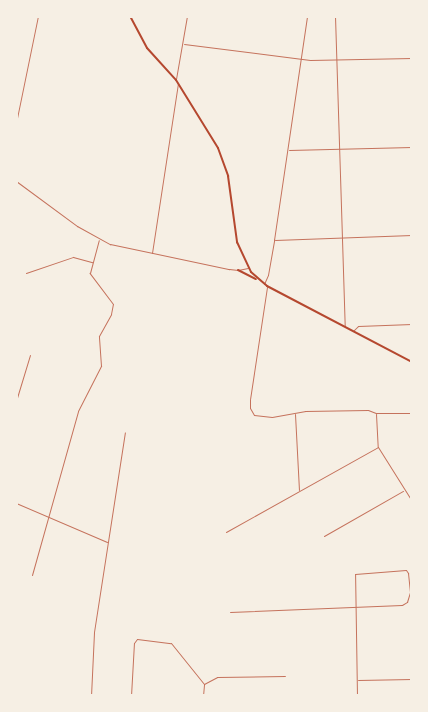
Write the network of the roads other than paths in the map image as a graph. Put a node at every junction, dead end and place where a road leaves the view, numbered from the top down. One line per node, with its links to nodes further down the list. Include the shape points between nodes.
1 (38, 16): 12 (street)
2 (130, 16): 10 (main road, via 147,48)
3 (188, 16): 6 (street)
4 (307, 16): 8 (street)
5 (335, 16): 9 (street)
6 (184, 44): 8 (street); 10 (street)
7 (412, 58): 9 (street)
8 (301, 59): 9 (street); 16 (street)
9 (337, 60): 15 (street)
10 (176, 80): 11 (main road)
11 (178, 84): 22 (street); 24 (main road, via 225,164 237,242)
12 (17, 111): 13 (street)
13 (16, 123)
14 (412, 147): 15 (street)
15 (340, 149): 16 (street); 19 (street)
16 (288, 150): 21 (street)
17 (16, 181): 20 (street)
18 (412, 235): 19 (street)
19 (342, 236): 21 (street); 31 (street)
20 (99, 240): 22 (street); 23 (street)
21 (274, 240): 28 (street)
22 (152, 253): 25 (street)
23 (93, 262): 26 (street, via 73,257); 45 (street, via 90,273 112,300 112,309 99,336 100,368 78,410)
24 (248, 268): 25 (street); 27 (main road)
25 (238, 270): 27 (main road)
26 (26, 273)
27 (258, 280): 28 (main road)
28 (264, 284): 29 (main road)
29 (267, 286): 31 (main road); 38 (street, via 250,408 257,417)
30 (412, 324): 32 (street, via 358,326)
31 (345, 328): 32 (main road)
32 (352, 331): 34 (main road)
33 (30, 355): 35 (street)
34 (412, 362)
35 (16, 401)
36 (376, 413): 37 (street); 38 (street, via 368,410); 40 (street)
37 (412, 413)
38 (295, 414): 42 (street)
39 (125, 432): 48 (street)
40 (378, 447): 41 (street); 42 (street)
41 (404, 491): 43 (street); 47 (street)
42 (300, 492): 46 (street)
43 (412, 501)
44 (16, 503): 45 (street)
45 (48, 517): 48 (street); 49 (street)
46 (226, 532)
47 (324, 536)
48 (107, 542): 57 (street, via 94,632)
49 (32, 575)
50 (411, 592): 51 (street, via 408,602 402,605); 51 (street, via 406,570 358,572 354,576)
51 (354, 606): 52 (street); 55 (street)
52 (230, 612)
53 (285, 676): 56 (street, via 216,677)
54 (412, 679): 55 (street)
55 (356, 680): 60 (street)
56 (204, 684): 58 (street, via 171,643 138,639 134,643); 59 (street)
57 (92, 696)
58 (132, 696)
59 (203, 696)
60 (357, 696)

